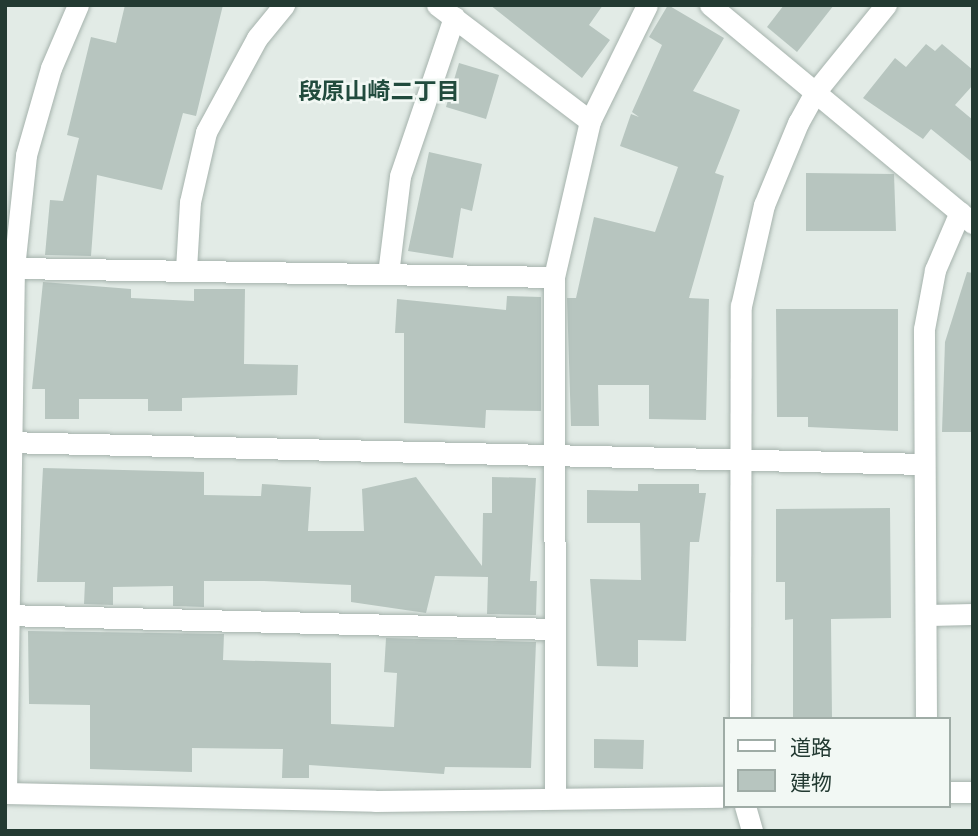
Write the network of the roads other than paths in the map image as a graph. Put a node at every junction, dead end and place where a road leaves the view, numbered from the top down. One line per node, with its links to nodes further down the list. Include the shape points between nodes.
1 (78, 5): 10 (street, via 51,68 26,155)
2 (284, 5): 11 (street, via 257,37 206,132 190,202)
3 (647, 5): 8 (street)
4 (710, 5): 7 (street)
5 (886, 5): 7 (street)
6 (445, 11): 8 (street); 12 (street, via 400,176)
7 (816, 91): 9 (street); 16 (street, via 764,205 741,306)
8 (590, 121): 13 (street)
9 (967, 218): 17 (street, via 935,270 924,329)
10 (14, 268): 11 (street); 14 (street)
11 (186, 270): 12 (street)
12 (388, 274): 13 (street)
13 (554, 277): 15 (street)
14 (8, 441): 15 (street); 19 (street)
15 (550, 455): 16 (street); 21 (street)
16 (737, 460): 17 (street); 22 (street)
17 (924, 464): 20 (street)
18 (973, 614): 20 (street)
19 (5, 615): 21 (street); 26 (street)
20 (928, 615): 23 (street)
21 (553, 629): 28 (street)
22 (740, 717)
23 (926, 717)
24 (950, 792): 25 (street)
25 (973, 792)
26 (6, 793): 28 (street)
27 (722, 797): 28 (street)
28 (555, 798)
29 (746, 808): 30 (street)
30 (752, 831)

